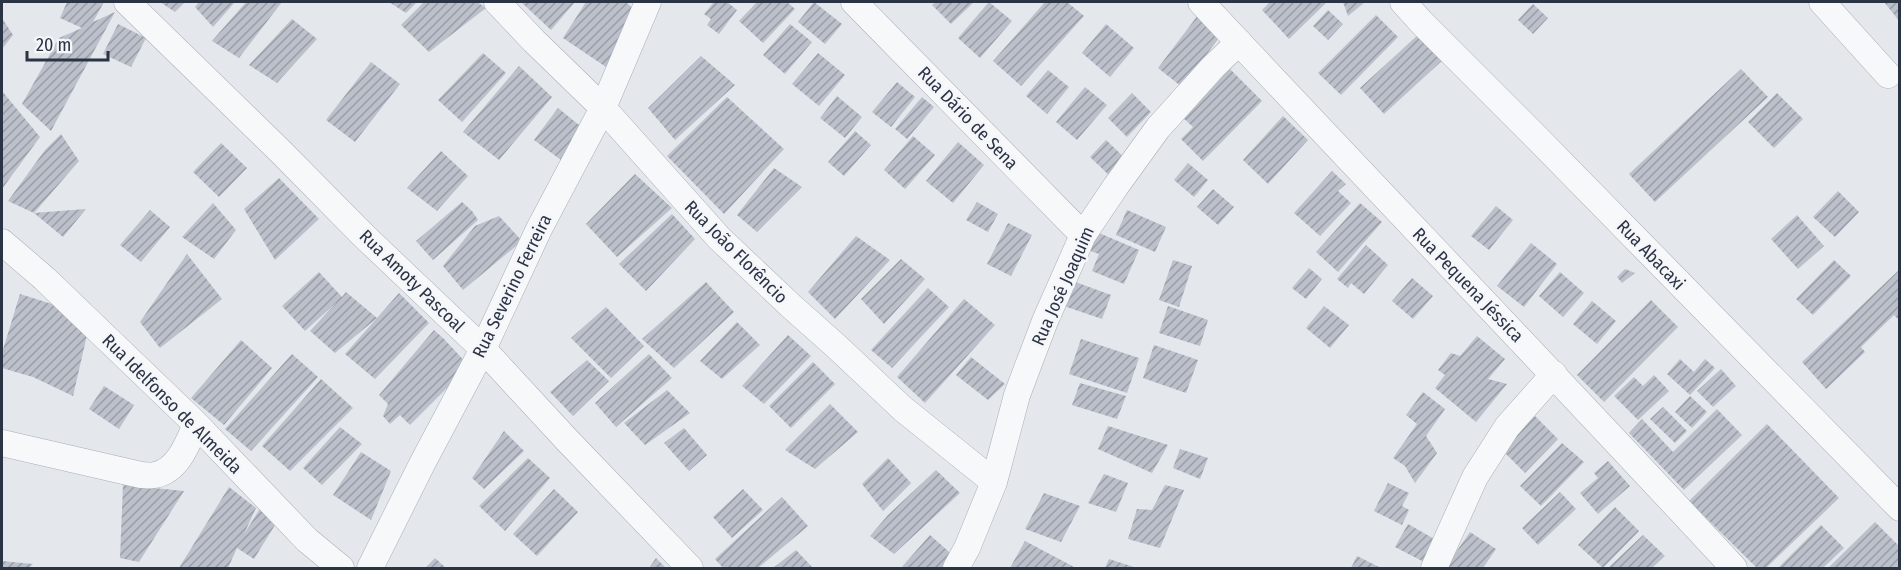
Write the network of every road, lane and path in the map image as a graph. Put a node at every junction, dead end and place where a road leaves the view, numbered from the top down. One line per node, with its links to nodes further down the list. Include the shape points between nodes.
1 (127, 2): 13 (street, Rua Amoty Pascoal)
2 (497, 2): 10 (street, Rua João Florêncio)
3 (648, 2): 10 (street, Rua Severino Ferreira)
4 (854, 2): 11 (street, Rua Dário de Sena)
5 (1201, 2): 8 (street, Rua Pequena Jéssica)
6 (1404, 2): 18 (street, Rua Abacaxi)
7 (1822, 2): 9 (street)
8 (1239, 42): 11 (street, Rua José Joaquim, via 1158,128); 14 (street, Rua Pequena Jéssica)
9 (1888, 75)
10 (603, 108): 13 (street, Rua Severino Ferreira, via 539,229); 17 (street, Rua João Florêncio, via 735,253 903,409)
11 (1083, 235): 17 (street, Rua José Joaquim, via 1017,394)
12 (2, 242): 15 (street, Rua Idelfonso de Almeida)
13 (483, 349): 20 (street, Rua Severino Ferreira); 21 (street, Rua Amoty Pascoal)
14 (1554, 374): 23 (street, via 1507,427 1475,477); 24 (street, Rua Pequena Jéssica)
15 (196, 424): 16 (street, via 180,458 155,475); 19 (street, Rua Idelfonso de Almeida, via 300,532)
16 (2, 443)
17 (994, 482): 22 (street, Rua José Joaquim)
18 (1899, 508)
19 (341, 568)
20 (370, 568)
21 (690, 568)
22 (956, 568)
23 (1434, 568)
24 (1734, 568)

